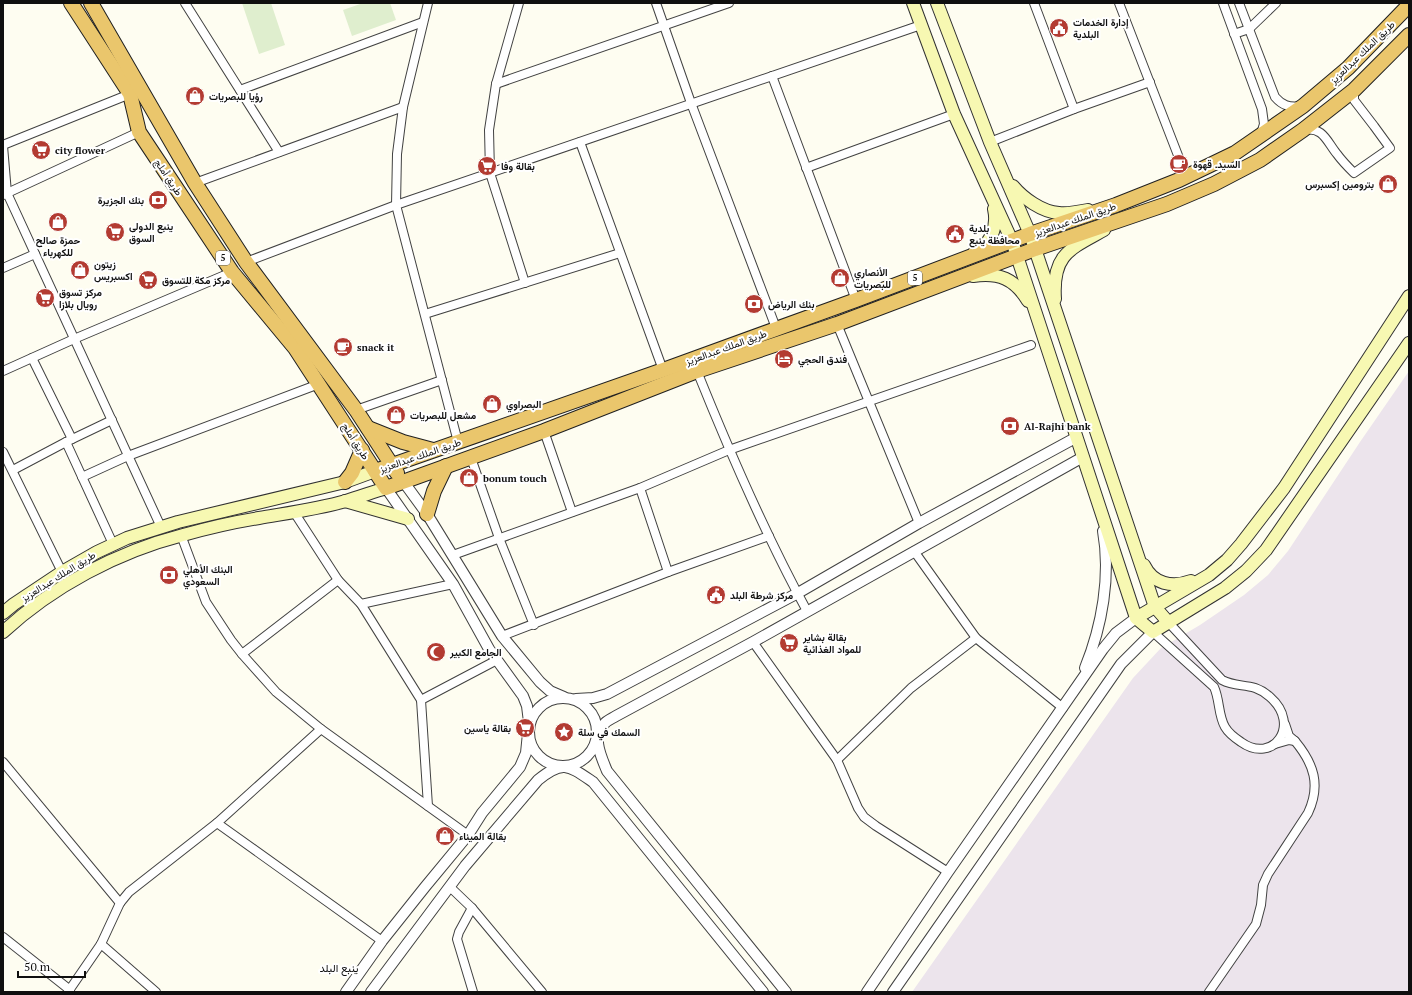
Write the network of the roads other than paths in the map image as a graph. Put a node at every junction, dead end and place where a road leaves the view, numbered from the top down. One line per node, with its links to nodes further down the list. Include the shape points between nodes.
1 (71, 3): 29 (highway, طريق أملج / 5)
2 (185, 3): 26 (street)
3 (428, 3): 16 (street)
4 (519, 3): 24 (street)
5 (656, 3): 18 (street)
6 (729, 3): 18 (street)
7 (913, 3): 17 (main road)
8 (937, 3): 39 (main road)
9 (1034, 3): 33 (street)
10 (1119, 3): 23 (street)
11 (1222, 3): 20 (street)
12 (1239, 3): 19 (street)
13 (1276, 3): 19 (street)
14 (94, 5): 46 (highway, طريق أملج / 5)
15 (1409, 5): 31 (highway, طريق الملك عبدالعزيز / 5, via 1348,68)
16 (423, 22): 26 (street); 32 (street)
17 (921, 25): 22 (street); 34 (main road)
18 (664, 26): 24 (street); 30 (street)
19 (1249, 29): 20 (street); 25 (street)
20 (1234, 34): 28 (street)
21 (1409, 35): 27 (highway, طريق الملك عبدالعزيز / 5)
22 (772, 76): 30 (street); 42 (street)
23 (1150, 82): 33 (street); 44 (street)
24 (496, 84): 43 (street, via 489,130)
25 (1270, 87): 28 (street); 31 (street, via 1280,103 1294,108)
26 (240, 90): 41 (street)
27 (1354, 90): 35 (highway, طريق الملك عبدالعزيز / 5); 35 (street, via 1354,100 1390,148 1354,173 1323,135 1316,130)
28 (1257, 93): 37 (street, via 1264,118 1263,130)
29 (130, 94): 36 (highway, طريق أملج / 5); 40 (street)
30 (691, 103): 38 (street); 70 (street)
31 (1303, 106): 37 (highway, طريق الملك عبدالعزيز / 5)
32 (403, 107): 41 (street); 49 (street, via 397,154)
33 (1074, 109): 39 (street)
34 (954, 114): 42 (street); 48 (main road)
35 (1303, 130): 51 (highway, طريق الملك عبدالعزيز / 5, via 1260,160 1214,184)
36 (139, 132): 47 (street); 61 (highway, طريق أملج / 5)
37 (1259, 137): 44 (highway, طريق الملك عبدالعزيز / 5, via 1235,153)
38 (580, 142): 43 (street); 55 (street)
39 (990, 142): 45 (main road)
40 (3, 145): 47 (street)
41 (279, 152): 46 (street)
42 (806, 168): 65 (street)
43 (490, 173): 49 (street); 63 (street)
44 (1186, 176): 50 (highway, طريق الملك عبدالعزيز / 5)
45 (1006, 179): 50 (main road, via 1030,202 1058,213 1081,212); 52 (main road)
46 (195, 183): 58 (highway, طريق أملج / 5)
47 (5, 194): 56 (street)
48 (990, 197): 53 (main road); 59 (main road, via 995,215 993,234 978,251)
49 (396, 205): 58 (street); 66 (street)
50 (1116, 205): 52 (highway, طريق الملك عبدالعزيز / 5)
51 (1122, 220): 54 (highway, طريق الملك عبدالعزيز / 5); 67 (main road, via 1074,246 1061,260 1055,276)
52 (1030, 234): 53 (highway, طريق الملك عبدالعزيز / 5); 54 (main road)
53 (1012, 241): 57 (main road); 59 (highway, طريق الملك عبدالعزيز / 5)
54 (1035, 249): 57 (highway, طريق الملك عبدالعزيز / 5); 67 (main road)
55 (620, 253): 63 (street); 75 (street)
56 (35, 254): 60 (street); 71 (street)
57 (1017, 256): 62 (highway, طريق الملك عبدالعزيز / 5); 68 (main road)
58 (246, 262): 81 (highway, طريق أملج / 5)
59 (951, 264): 65 (highway, طريق الملك عبدالعزيز / 5)
60 (3, 268)
61 (232, 272): 71 (street); 79 (highway, طريق أملج / 5, via 295,348)
62 (960, 277): 68 (main road, via 986,274 1007,279 1022,291); 69 (highway, طريق الملك عبدالعزيز / 5)
63 (525, 283): 66 (street)
64 (1409, 296): 121 (main road, via 1284,488 1242,544)
65 (856, 300): 70 (highway, طريق الملك عبدالعزيز / 5)
66 (424, 314): 78 (street)
67 (1056, 314): 112 (main road)
68 (1038, 320): 85 (main road)
69 (837, 324): 77 (highway, طريق الملك عبدالعزيز / 5); 80 (street)
70 (776, 328): 75 (highway, طريق الملك عبدالعزيز / 5)
71 (74, 339): 74 (street); 82 (street)
72 (1409, 343): 130 (main road, via 1266,550 1225,588)
73 (1031, 344): 80 (street)
74 (32, 358): 76 (street); 86 (street)
75 (663, 370): 87 (highway, طريق الملك عبدالعزيز / 5)
76 (3, 371)
77 (697, 371): 84 (highway, طريق الملك عبدالعزيز / 5); 90 (street)
78 (442, 380): 81 (street); 87 (street)
79 (319, 384): 88 (highway, طريق أملج / 5); 92 (street)
80 (868, 401): 90 (street); 110 (street)
81 (356, 410): 83 (highway, طريق أملج / 5)
82 (112, 420): 86 (street); 92 (street)
83 (368, 428): 89 (highway, via 403,442); 95 (highway, طريق أملج / 5)
84 (544, 431): 94 (highway, طريق الملك عبدالعزيز / 5); 107 (street)
85 (1077, 437): 93 (main road); 110 (street)
86 (69, 440): 97 (street); 99 (street)
87 (458, 442): 89 (highway, طريق الملك عبدالعزيز / 5)
88 (362, 450): 98 (highway, طريق أملج / 5); 101 (highway)
89 (434, 450): 95 (highway, طريق الملك عبدالعزيز / 5)
90 (729, 450): 103 (street); 114 (street)
91 (3, 452): 97 (street)
92 (128, 456): 99 (street); 111 (street)
93 (1083, 457): 105 (main road); 117 (street)
94 (471, 458): 96 (highway, طريق الملك عبدالعزيز / 5); 115 (street)
95 (392, 465): 98 (highway, طريق الملك عبدالعزيز / 5); 100 (highway, طريق أملج / 5)
96 (446, 466): 100 (highway, طريق الملك عبدالعزيز / 5); 108 (highway)
97 (13, 470): 119 (street)
98 (375, 471): 101 (main road, طريق الملك عبدالعزيز); 102 (highway, طريق أملج / 5)
99 (82, 477): 116 (street)
100 (403, 481): 102 (highway, 5); 108 (street)
101 (345, 482): 111 (main road, طريق الملك عبدالعزيز)
102 (386, 488): 104 (main road, طريق الملك عبدالعزيز); 109 (street)
103 (640, 488): 107 (street); 120 (street)
104 (345, 502): 106 (main road, طريق الملك عبدالعزيز); 109 (main road)
105 (1098, 502): 129 (main road); 139 (street, via 1105,542 1106,573 1093,649)
106 (294, 512): 113 (main road, طريق الملك عبدالعزيز); 122 (street)
107 (572, 512): 115 (street)
108 (427, 514): 118 (street)
109 (408, 519): 123 (street)
110 (919, 523): 124 (street)
111 (161, 527): 116 (main road, طريق الملك عبدالعزيز)
112 (1130, 534): 121 (main road, via 1147,571 1161,583 1183,584); 126 (main road)
113 (181, 535): 132 (main road, طريق الملك عبدالعزيز, via 104,563 38,604); 137 (street, via 206,602)
114 (769, 536): 120 (street); 124 (street)
115 (499, 538): 118 (street); 131 (street)
116 (114, 544): 119 (main road, طريق الملك عبدالعزيز)
117 (914, 551): 127 (street); 135 (street)
118 (453, 555): 134 (street)
119 (62, 572): 128 (main road, طريق الملك عبدالعزيز)
120 (668, 572): 131 (street)
121 (1209, 575): 126 (main road)
122 (338, 580): 125 (street); 137 (street)
123 (453, 584): 125 (street); 138 (street)
124 (798, 593): 127 (street); 142 (street, via 607,694)
125 (361, 604): 141 (street)
126 (1155, 607): 129 (main road); 130 (main road)
127 (807, 611): 136 (street)
128 (3, 613)
129 (1136, 618): 133 (main road); 139 (street, via 1116,633)
130 (1169, 622): 133 (main road); 145 (street, via 1222,680 1263,691 1283,715)
131 (534, 625): 134 (street)
132 (3, 632)
133 (1153, 632): 150 (street, via 1214,687 1225,727 1232,736 1250,748 1263,748); 173 (street, via 1121,664)
134 (502, 636): 140 (street, via 540,682 550,691)
135 (976, 638): 143 (street); 151 (street, via 911,688)
136 (753, 642): 148 (street, via 616,716 605,724); 151 (street)
137 (242, 654): 146 (street, via 276,692)
138 (497, 660): 141 (street); 144 (street, via 523,696 528,706)
139 (1077, 688): 143 (street)
140 (564, 697): 142 (street); 144 (street, via 542,704)
141 (421, 700): 154 (street)
142 (576, 700): 148 (street, via 586,706 593,715 597,726)
143 (1063, 708): 157 (street)
144 (529, 722): 147 (street)
145 (1285, 723): 149 (street, via 1289,736); 150 (street, via 1284,730)
146 (321, 729): 154 (street); 155 (street)
147 (528, 734): 153 (street, via 530,744 544,761); 156 (street, via 526,753 520,766 482,812)
148 (597, 738): 153 (street, via 586,758 576,764); 171 (street, via 607,771)
149 (1295, 741): 150 (street); 174 (street, via 1304,751 1313,773 1315,793 1312,804 1268,874 1263,885 1256,924)
150 (1275, 744)
151 (837, 760): 157 (street, via 864,817)
152 (3, 762): 159 (street)
153 (565, 766): 158 (street, via 550,770 538,780); 170 (street, via 593,782)
154 (428, 806): 156 (street)
155 (217, 823): 159 (street, via 129,892); 162 (street)
156 (468, 835): 162 (street)
157 (948, 872): 172 (street)
158 (450, 887): 160 (street); 167 (street)
159 (120, 903): 163 (street)
160 (472, 908): 168 (street, via 457,939); 169 (street)
161 (3, 937): 164 (street)
162 (382, 941): 166 (street)
163 (100, 944): 164 (street); 165 (street)
164 (69, 991)
165 (156, 992)
166 (346, 992)
167 (371, 992)
168 (473, 992)
169 (542, 992)
170 (762, 992)
171 (786, 992)
172 (867, 992)
173 (893, 992)
174 (1209, 992)

